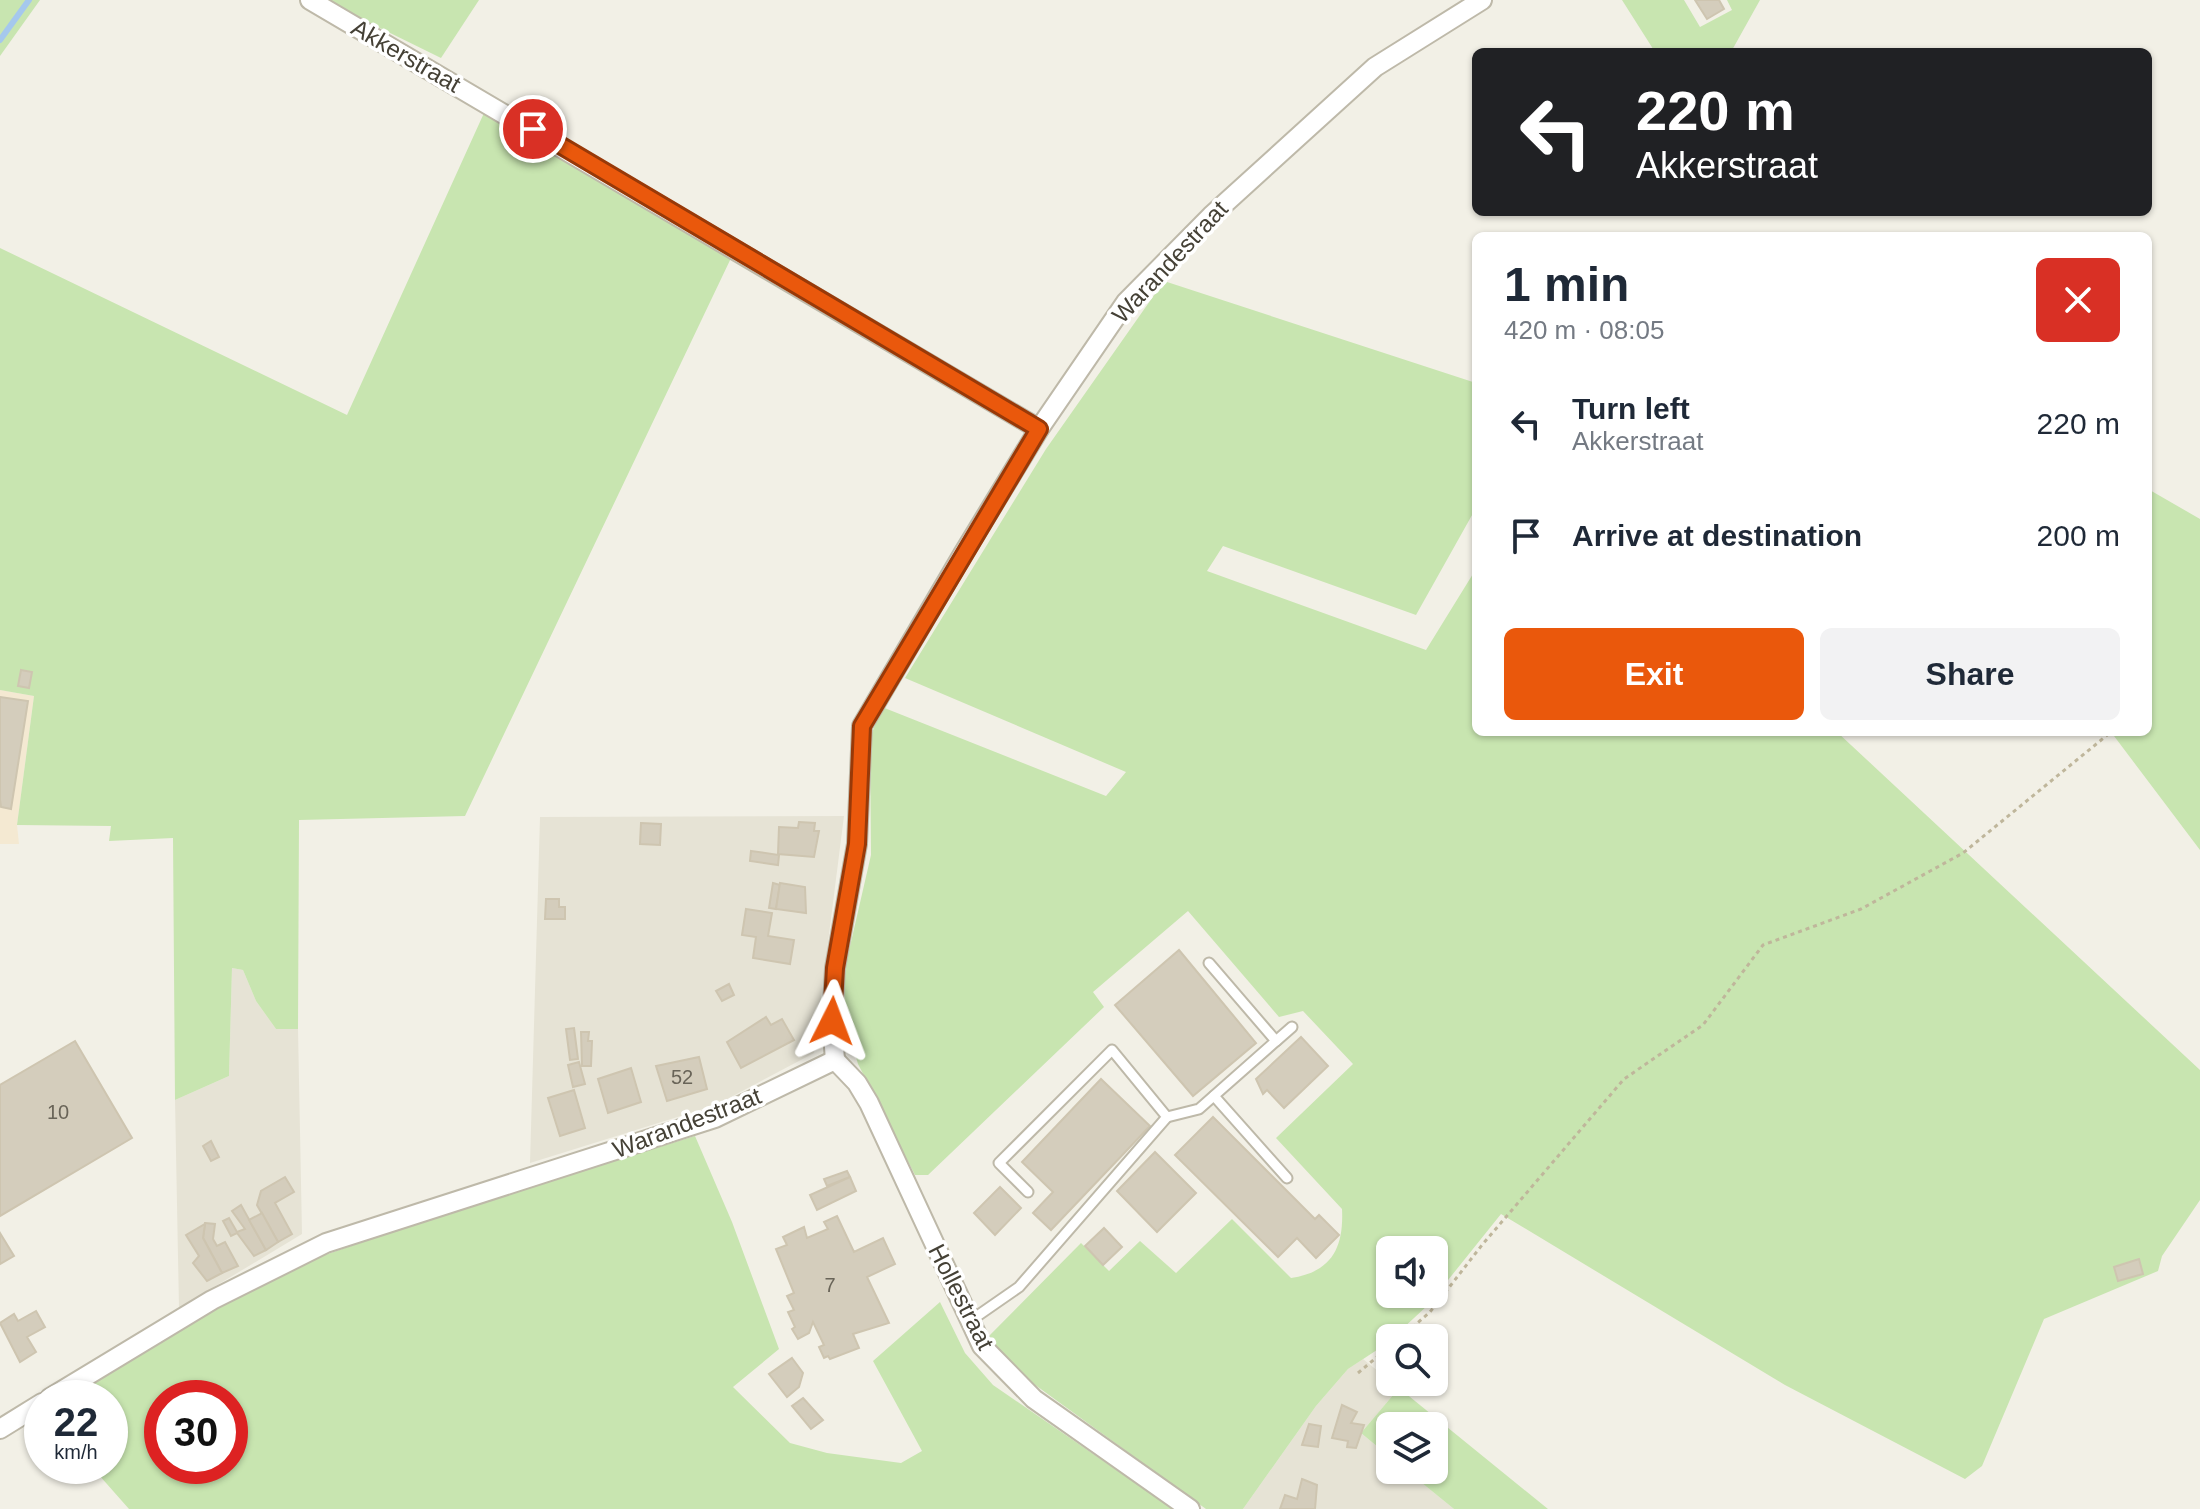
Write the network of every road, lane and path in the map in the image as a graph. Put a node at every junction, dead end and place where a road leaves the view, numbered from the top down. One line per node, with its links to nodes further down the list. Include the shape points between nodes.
1 (310, 0): 3 (street, Akkerstraat)
2 (1482, 0): 3 (street, Warandestraat, via 1375,67 1211,216 1126,302)
3 (1039, 429): 8 (street, Warandestraat, via 862,726 857,844 835,968)
4 (2106, 736): 14 (path, via 1963,853 1861,909 1763,945 1703,1025 1624,1079)
5 (1209, 963): 7 (lane)
6 (1292, 1027): 7 (lane)
7 (1276, 1041): 9 (lane)
8 (835, 1060): 13 (street, Hollestraat, via 869,1103); 17 (street, Warandestraat, via 715,1118 326,1243 212,1300)
9 (1214, 1096): 10 (lane, via 1199,1109); 11 (lane)
10 (1167, 1117): 12 (lane, via 1112,1050 999,1163); 13 (lane, via 1019,1287)
11 (1287, 1178)
12 (1028, 1192)
13 (970, 1321): 20 (street, Hollestraat, via 982,1346 1017,1385)
14 (1416, 1324)
15 (1376, 1358): 16 (path)
16 (1358, 1373)
17 (80, 1380)
18 (24, 1414): 19 (street)
19 (0, 1429)
20 (1190, 1509)

